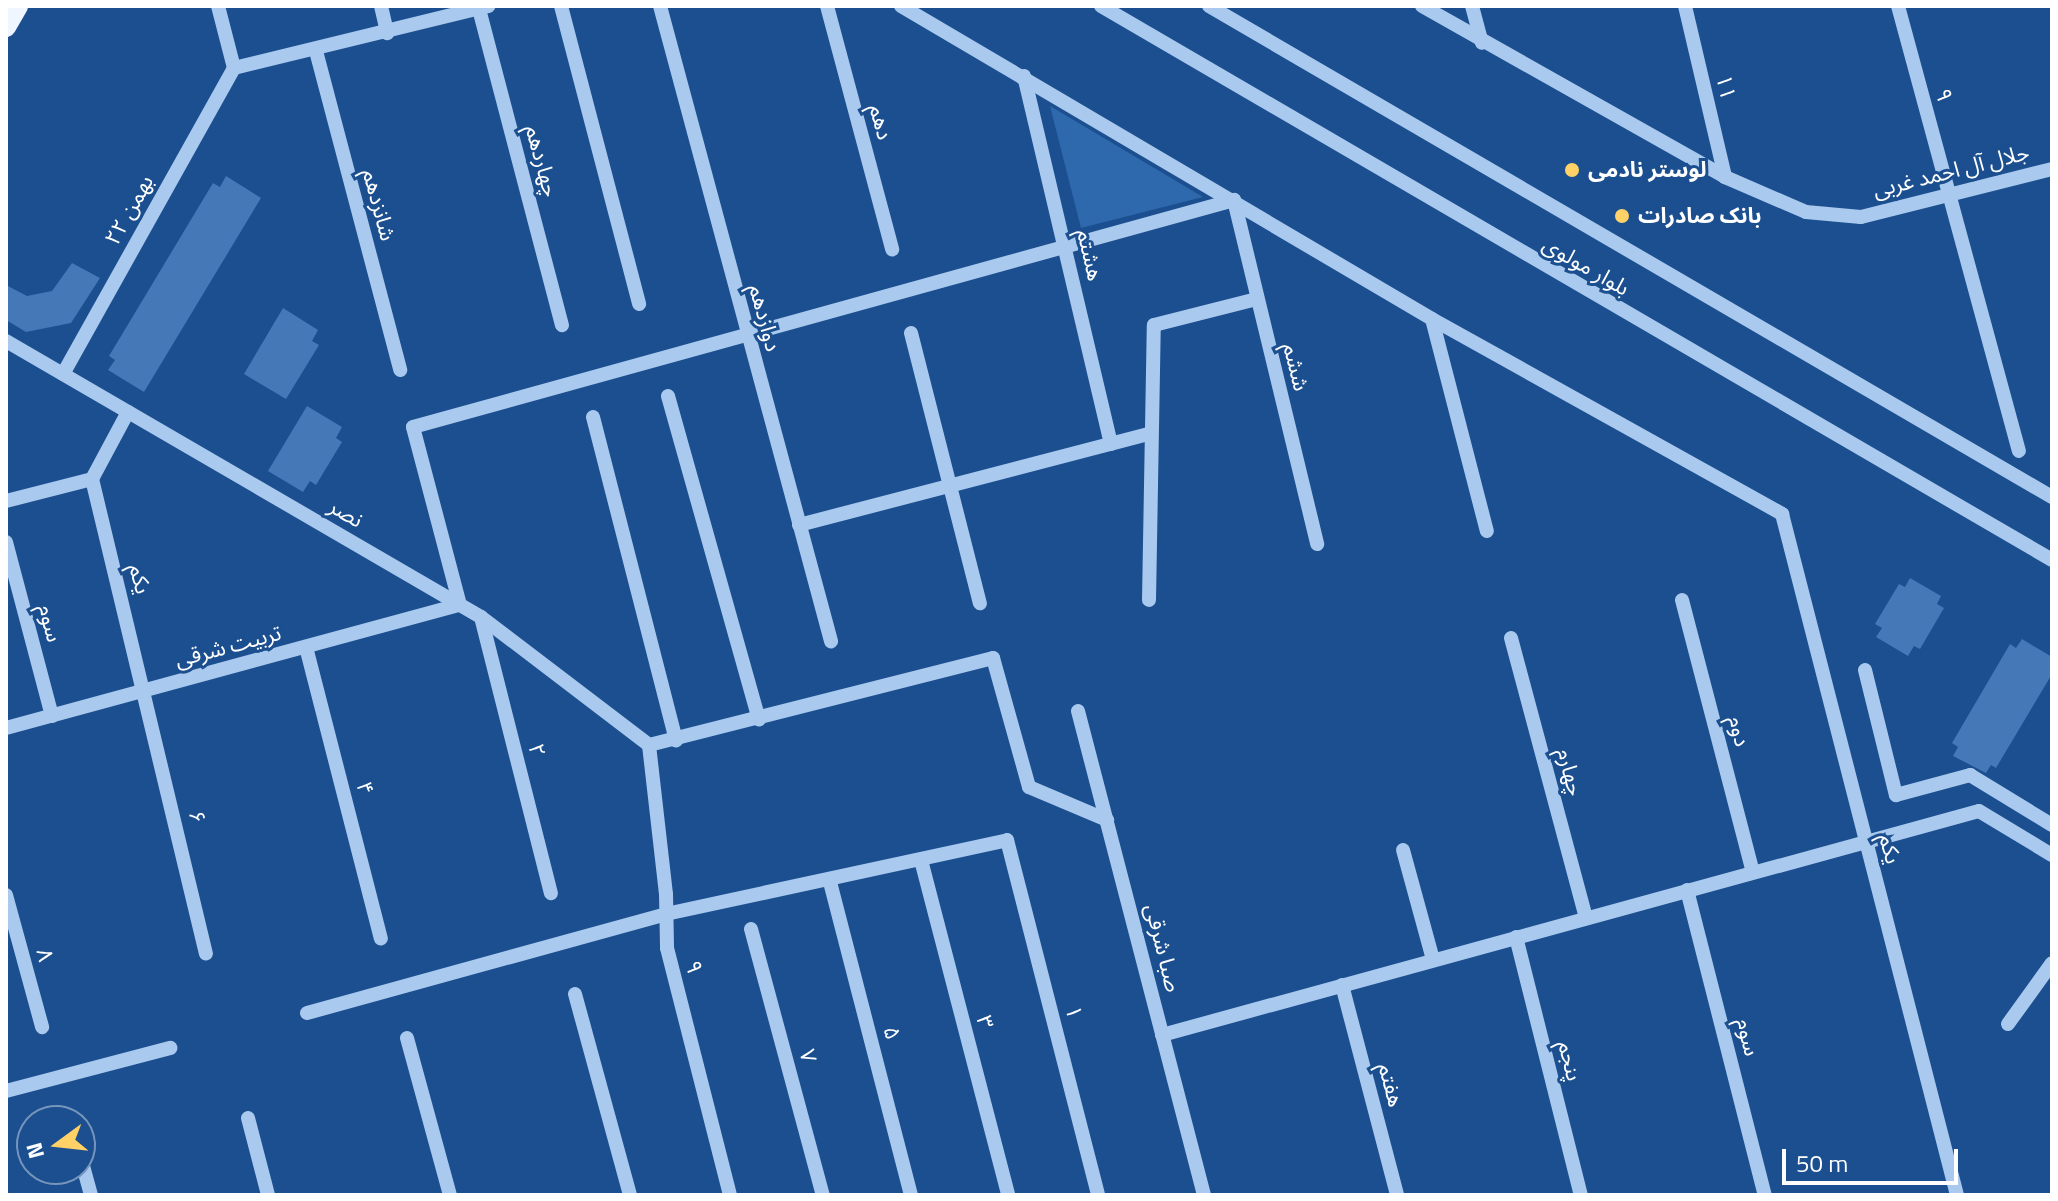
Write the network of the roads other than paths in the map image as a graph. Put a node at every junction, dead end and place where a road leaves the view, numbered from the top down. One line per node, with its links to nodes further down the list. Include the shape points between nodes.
1 (18, 6): 15 (main road)
2 (218, 6): 19 (street)
3 (381, 6): 16 (street)
4 (561, 6): 28 (street)
5 (660, 6): 32 (street, دوازدهم)
6 (827, 6): 26 (street, دهم)
7 (901, 6): 20 (street)
8 (1101, 6): 50 (street, بلوار مولوی)
9 (1209, 6): 44 (street, بلوار مولوی)
10 (1422, 6): 17 (street, جلال آل احمد غربی)
11 (1472, 6): 17 (street)
12 (1685, 6): 22 (street, ۱۱)
13 (1898, 6): 23 (street, ۹)
14 (484, 7): 16 (street); 30 (street, چهاردهم)
15 (6, 27)
16 (387, 33): 18 (street)
17 (1482, 43): 22 (street, جلال آل احمد غربی)
18 (316, 51): 19 (street); 34 (street, شانزدهم)
19 (234, 68): 35 (street, ۲۲ بهمن)
20 (1024, 76): 24 (street); 25 (street, هشتم)
21 (2052, 169): 23 (street, جلال آل احمد غربی)
22 (1725, 177): 23 (street, جلال آل احمد غربی, via 1806,212 1861,217)
23 (1947, 196): 41 (street, ۹)
24 (1234, 200): 25 (street); 27 (street, ششم); 29 (street)
25 (1065, 244): 32 (street); 40 (street, هشتم)
26 (892, 249)
27 (1257, 299): 39 (street, via 1154,325); 49 (street, ششم)
28 (639, 304)
29 (1432, 319): 47 (street); 69 (street, یکم, via 1782,514)
30 (562, 325)
31 (911, 333): 43 (street)
32 (747, 336): 46 (street, دوازدهم); 54 (street, via 413,427)
33 (6, 341): 35 (street, نصر)
34 (400, 370)
35 (63, 374): 37 (street, نصر)
36 (668, 396): 63 (street)
37 (128, 412): 42 (street); 54 (street, نصر)
38 (593, 417): 65 (street)
39 (1149, 434): 40 (street); 51 (street)
40 (1111, 444): 43 (street)
41 (2019, 451)
42 (92, 479): 45 (street); 60 (street, یکم)
43 (950, 485): 46 (street); 53 (street)
44 (2052, 497)
45 (6, 501)
46 (799, 525): 57 (street, دوازدهم)
47 (1487, 531)
48 (6, 542): 62 (street, سوم)
49 (1317, 544)
50 (2052, 560)
51 (1149, 600)
52 (1682, 600): 73 (street, دوم)
53 (980, 603)
54 (460, 605): 55 (street, نصر); 58 (street, تربیت شرقی)
55 (481, 617): 66 (street, نصر); 76 (street, ۲)
56 (1511, 638): 79 (street, چهارم)
57 (831, 641)
58 (306, 647): 60 (street, تربیت شرقی); 82 (street, ۴)
59 (1865, 670): 68 (street, via 1896,795 1970,775)
60 (146, 691): 62 (street, تربیت شرقی); 83 (street, ۶)
61 (1078, 711): 67 (street, صبا شرقی)
62 (52, 716): 64 (street, تربیت شرقی)
63 (759, 719): 65 (street); 67 (street, via 993,658 1029,787)
64 (6, 728)
65 (676, 741): 66 (street)
66 (649, 745): 78 (street, ۹)
67 (1107, 820): 91 (street, صبا شرقی)
68 (2052, 825)
69 (1865, 842): 71 (street, via 1979,811); 73 (street); 108 (street, یکم)
70 (1403, 850): 84 (street)
71 (2052, 855)
72 (921, 860): 74 (street); 102 (street, ۳); 103 (street, ۱, via 1007,840)
73 (1753, 872): 75 (street)
74 (830, 882): 78 (street); 101 (street, ۵)
75 (1687, 890): 79 (street); 107 (street, سوم)
76 (551, 893)
77 (6, 895): 90 (street, ۸)
78 (666, 914): 88 (street); 99 (street, ۹, via 667,948)
79 (1586, 918): 81 (street)
80 (751, 929): 100 (street, ۷)
81 (1516, 937): 84 (street); 106 (street, پنجم)
82 (381, 939)
83 (206, 953)
84 (1433, 960): 86 (street)
85 (2052, 963): 89 (street)
86 (1342, 985): 91 (street); 105 (street, هفتم)
87 (575, 994): 98 (street)
88 (307, 1013)
89 (2008, 1024)
90 (42, 1027)
91 (1162, 1035): 104 (street, صبا شرقی)
92 (407, 1038): 97 (street)
93 (170, 1048): 94 (street)
94 (6, 1091)
95 (248, 1118): 96 (street)
96 (268, 1195)
97 (450, 1195)
98 (630, 1195)
99 (730, 1195)
100 (823, 1195)
101 (911, 1195)
102 (1008, 1195)
103 (1098, 1195)
104 (1204, 1195)
105 (1397, 1195)
106 (1581, 1195)
107 (1765, 1195)
108 (1957, 1195)

